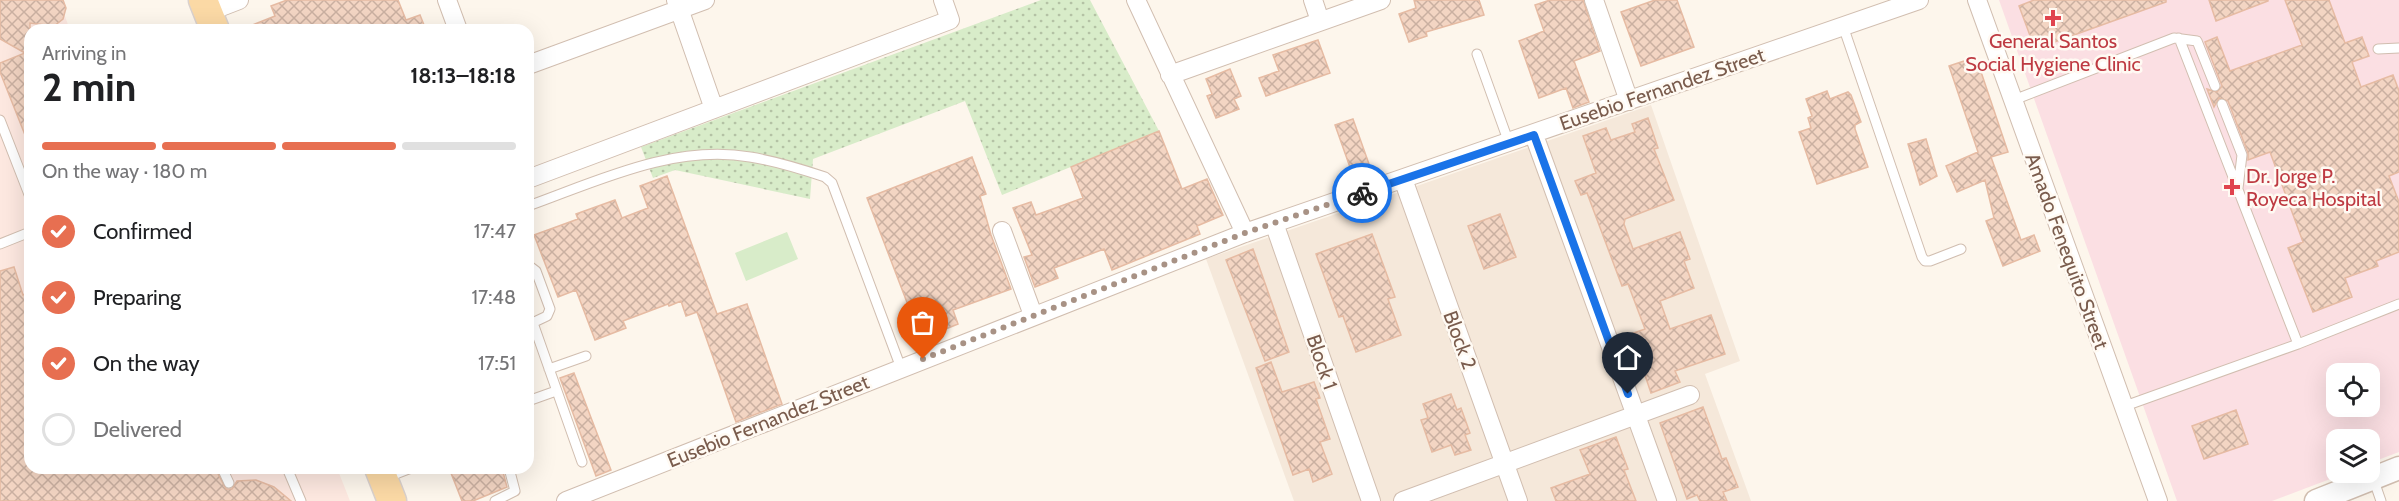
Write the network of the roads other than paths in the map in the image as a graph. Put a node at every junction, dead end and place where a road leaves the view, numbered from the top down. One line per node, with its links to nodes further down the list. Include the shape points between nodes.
1 (239, 0): 12 (street)
2 (447, 0): 14 (street)
3 (705, 0): 11 (street)
4 (943, 0): 26 (street, via 950,20)
5 (1137, 0): 21 (street)
6 (1313, 0): 13 (street)
7 (1381, 0): 13 (street)
8 (1593, 0): 23 (street)
9 (1918, 0): 15 (street, Eusebio Fernandez Street)
10 (1977, 0): 24 (street, Amado Fenequito Street)
11 (678, 5): 20 (street); 26 (street)
12 (209, 14)
13 (1320, 21): 21 (street)
14 (456, 24)
15 (1843, 26): 23 (street, Eusebio Fernandez Street); 40 (lane, via 1922,257 1930,261)
16 (2179, 38): 22 (lane, via 2199,44); 24 (lane); 33 (lane)
17 (2399, 48): 18 (lane)
18 (2378, 50)
19 (1477, 54): 29 (lane)
20 (534, 63)
21 (1170, 75): 37 (street)
22 (2215, 86)
23 (1629, 101): 28 (street, Eusebio Fernandez Street)
24 (2012, 101): 53 (street, Amado Fenequito Street)
25 (2222, 104): 33 (lane, via 2242,155)
26 (714, 109): 30 (street)
27 (0, 120): 32 (lane)
28 (1534, 135): 29 (street, Eusebio Fernandez Street); 54 (street)
29 (1509, 143): 31 (street, Eusebio Fernandez Street)
30 (534, 177)
31 (1402, 179): 35 (street, Eusebio Fernandez Street); 56 (street, Block 2)
32 (24, 182)
33 (2238, 189): 46 (lane)
34 (534, 204): 48 (lane, via 647,163 689,156 749,156 827,177)
35 (1274, 223): 37 (street, Eusebio Fernandez Street); 70 (street, Block 1)
36 (1002, 231): 43 (street)
37 (1245, 233): 43 (street, Eusebio Fernandez Street)
38 (24, 234): 39 (lane)
39 (0, 244)
40 (1961, 249)
41 (534, 270): 44 (lane, via 550,309 547,316)
42 (2399, 304): 46 (lane)
43 (1034, 315): 48 (street, Eusebio Fernandez Street)
44 (534, 322)
45 (534, 332): 49 (lane)
46 (2298, 344): 53 (lane)
47 (585, 356): 49 (lane)
48 (901, 368): 69 (street, Eusebio Fernandez Street)
49 (549, 369): 50 (lane)
50 (556, 391): 52 (lane); 55 (lane)
51 (1690, 395): 54 (street)
52 (534, 399)
53 (2125, 406): 74 (street, Amado Fenequito Street)
54 (1636, 415): 56 (street); 73 (street)
55 (582, 462)
56 (1505, 464): 71 (street); 72 (street, Block 2)
57 (2399, 468): 62 (street)
58 (225, 474): 64 (lane)
59 (290, 474): 67 (lane)
60 (400, 474): 63 (lane)
61 (510, 474): 68 (lane, via 515,491)
62 (2380, 475)
63 (385, 482)
64 (229, 483)
65 (2361, 483): 75 (street)
66 (2375, 483): 76 (lane)
67 (301, 501)
68 (495, 501)
69 (566, 501)
70 (1371, 501)
71 (1403, 501)
72 (1518, 501)
73 (1667, 501)
74 (2158, 501)
75 (2316, 501)
76 (2381, 501)

